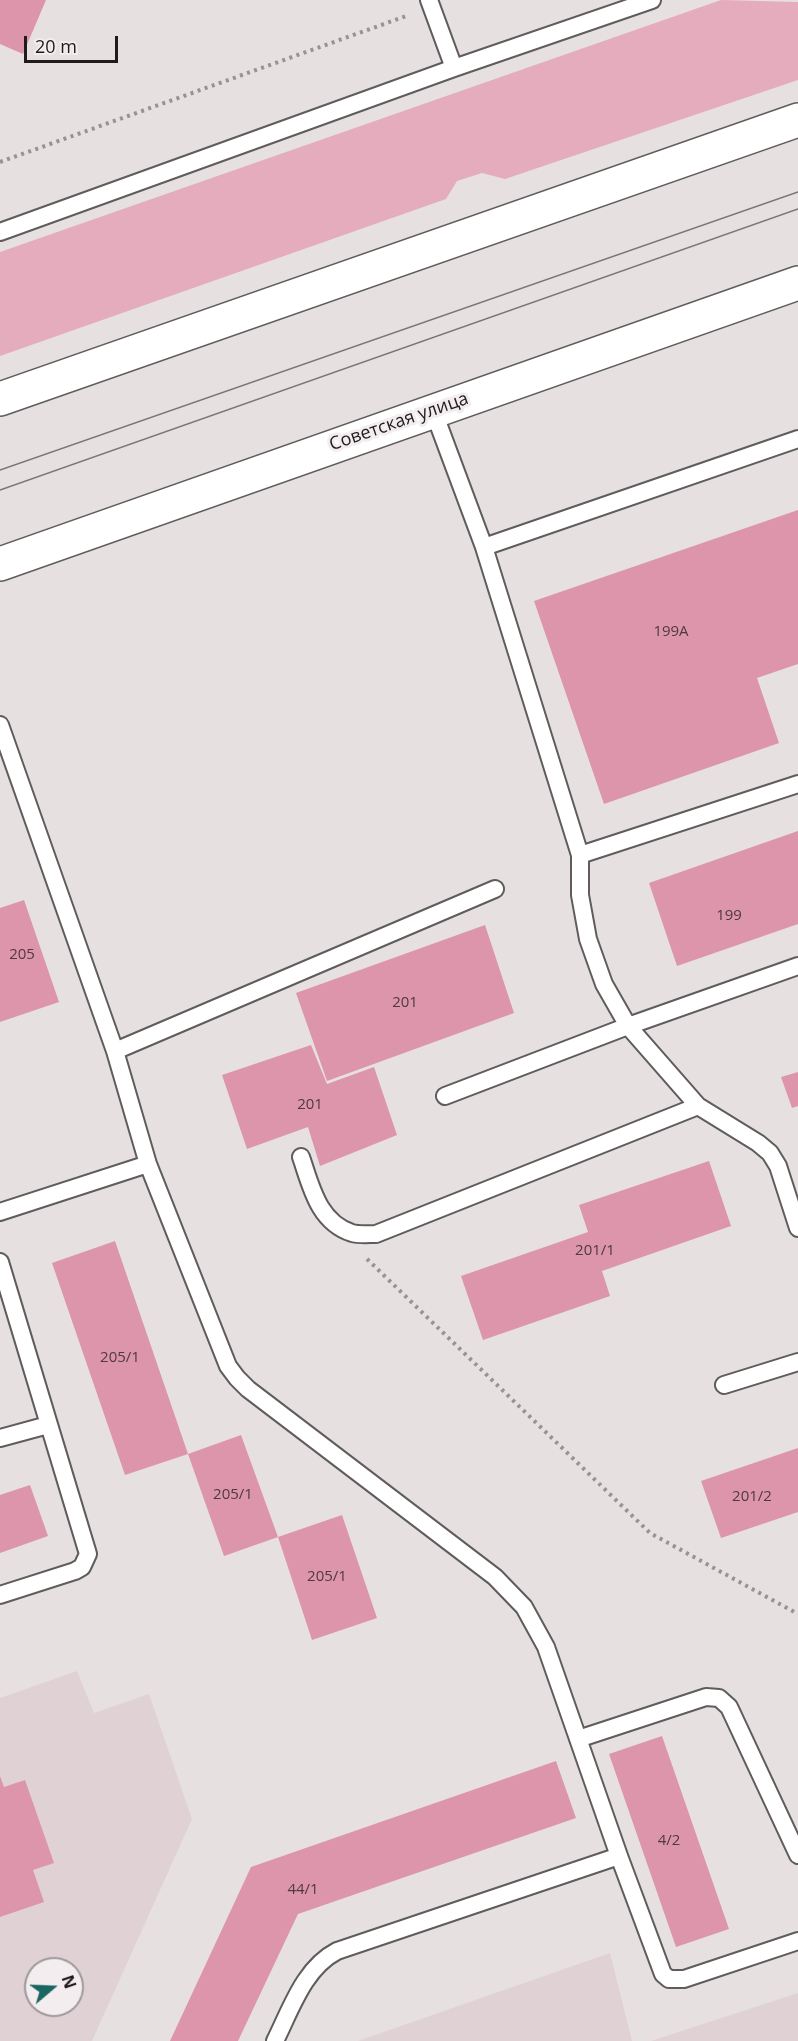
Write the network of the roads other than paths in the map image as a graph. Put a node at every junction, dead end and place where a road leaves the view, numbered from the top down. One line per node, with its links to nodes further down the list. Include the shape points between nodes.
1 (652, 0): 3 (lane)
2 (431, 3): 3 (lane)
3 (454, 68): 5 (lane)
4 (798, 120): 7 (main road)
5 (0, 232)
6 (798, 283): 8 (main road, Советская улица)
7 (0, 399)
8 (433, 410): 10 (lane); 11 (main road, Советская улица)
9 (798, 439): 10 (lane)
10 (484, 547): 14 (lane)
11 (0, 564)
12 (0, 725): 18 (lane)
13 (798, 784): 14 (lane)
14 (580, 855): 17 (lane, via 580,895 588,939 603,984)
15 (495, 889): 18 (lane)
16 (798, 966): 17 (lane)
17 (628, 1026): 19 (lane); 20 (lane)
18 (115, 1051): 22 (lane)
19 (446, 1096)
20 (698, 1106): 21 (lane, via 376,1234 352,1233 332,1222 316,1202); 24 (lane, via 770,1152)
21 (301, 1157)
22 (148, 1164): 23 (lane); 31 (lane, via 221,1352 237,1378 495,1577 525,1607 546,1647)
23 (0, 1212)
24 (797, 1223)
25 (0, 1262): 28 (lane)
26 (798, 1362): 27 (lane)
27 (724, 1384)
28 (48, 1425): 29 (lane); 30 (lane, via 88,1554 82,1567 75,1571)
29 (0, 1438)
30 (0, 1595)
31 (578, 1739): 32 (lane); 33 (lane, via 706,1697 719,1698 729,1707)
32 (619, 1856): 34 (lane, via 660,1968 669,1979 684,1980); 35 (lane, via 325,1957 307,1978)
33 (798, 1856)
34 (798, 1941)
35 (275, 2041)

